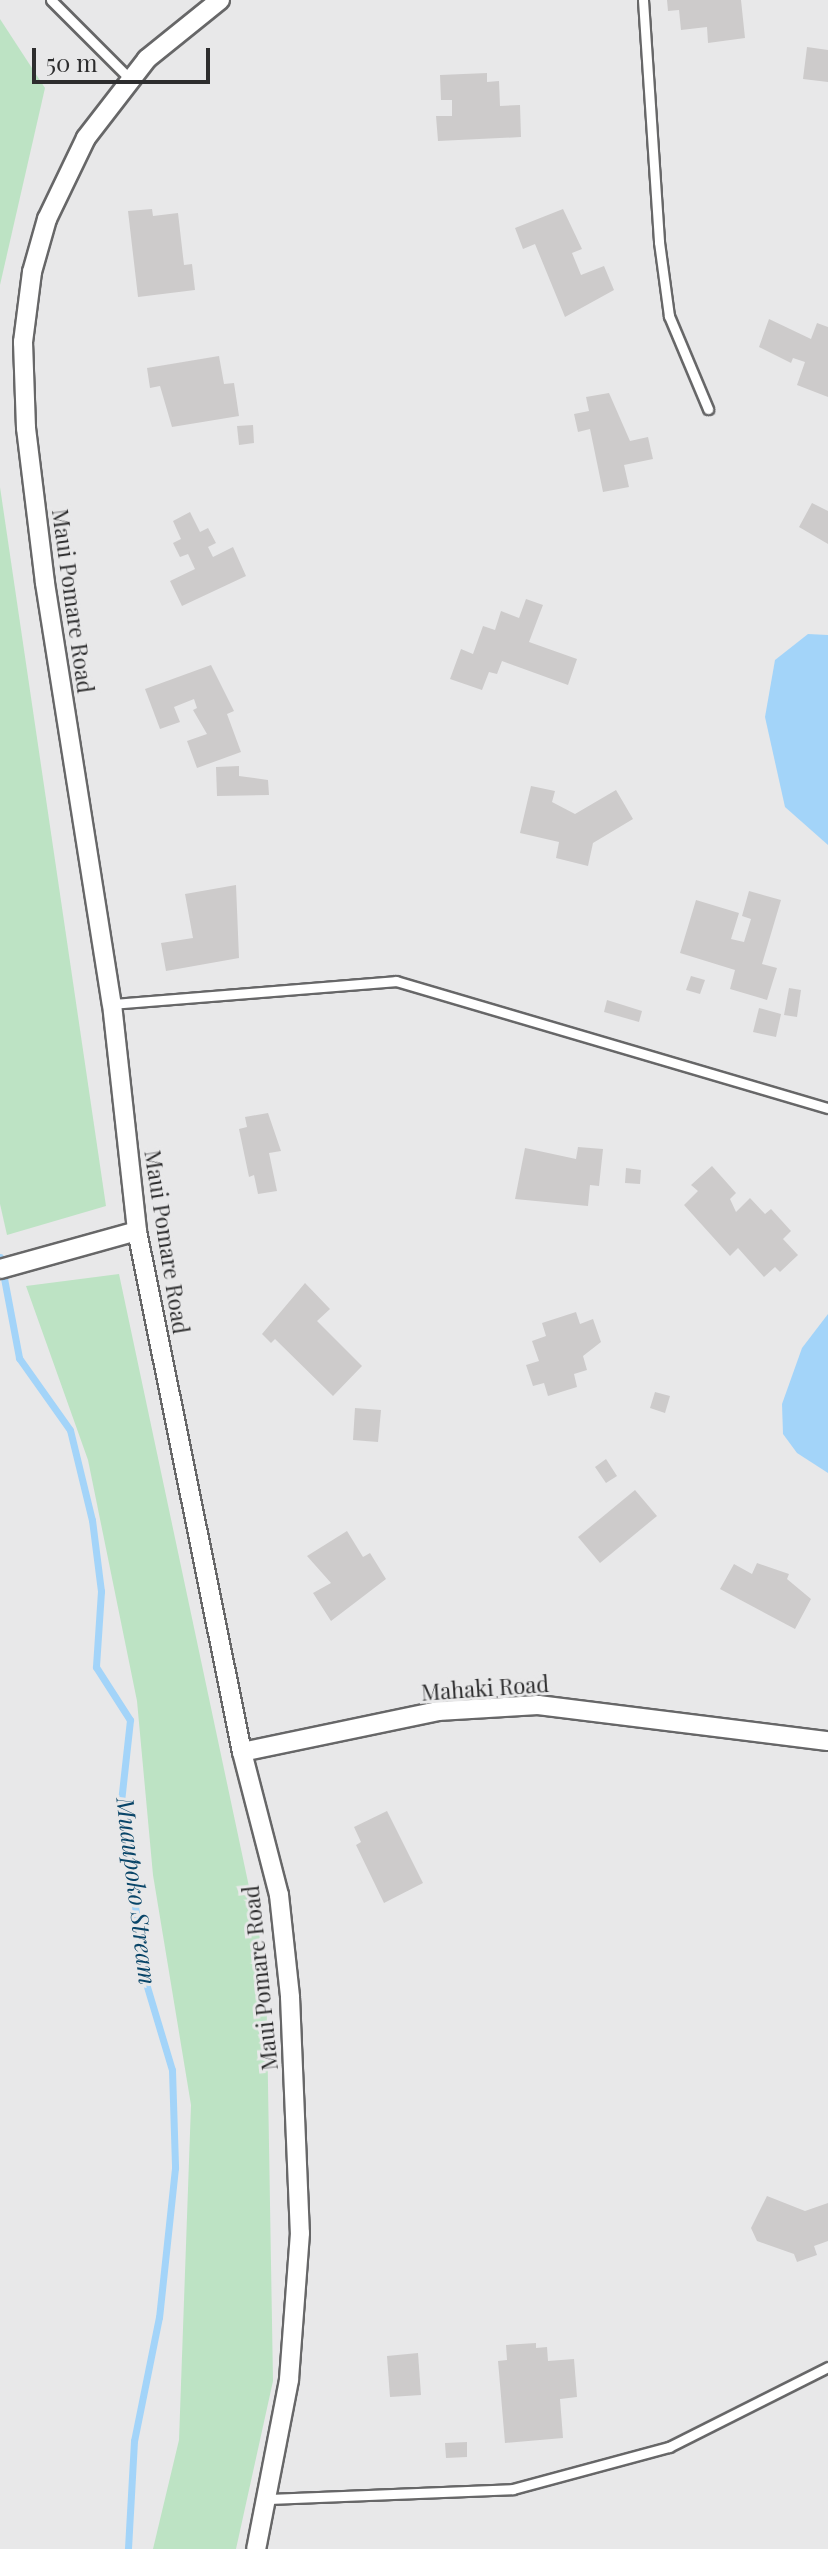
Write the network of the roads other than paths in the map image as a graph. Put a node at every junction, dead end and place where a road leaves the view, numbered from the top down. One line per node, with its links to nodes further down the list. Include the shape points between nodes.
1 (51, 0): 4 (lane)
2 (220, 0): 4 (street, Maui Pomare Road, via 147,59)
3 (643, 0): 5 (lane, via 669,316)
4 (131, 80): 6 (street, Maui Pomare Road, via 86,138 47,219 32,272 23,342 26,428 45,583)
5 (708, 409)
6 (112, 1004): 7 (lane, via 396,981); 8 (street, Maui Pomare Road)
7 (828, 1108)
8 (137, 1231): 9 (street); 11 (street, Maui Pomare Road)
9 (0, 1269)
10 (828, 1741): 11 (street, Mahaki Road, via 538,1705 438,1711)
11 (242, 1752): 13 (street, Maui Pomare Road, via 279,1895 290,1997 300,2233 289,2380)
12 (828, 2367): 13 (lane, via 669,2447 513,2489)
13 (267, 2499): 14 (street, Maui Pomare Road)
14 (256, 2549)

